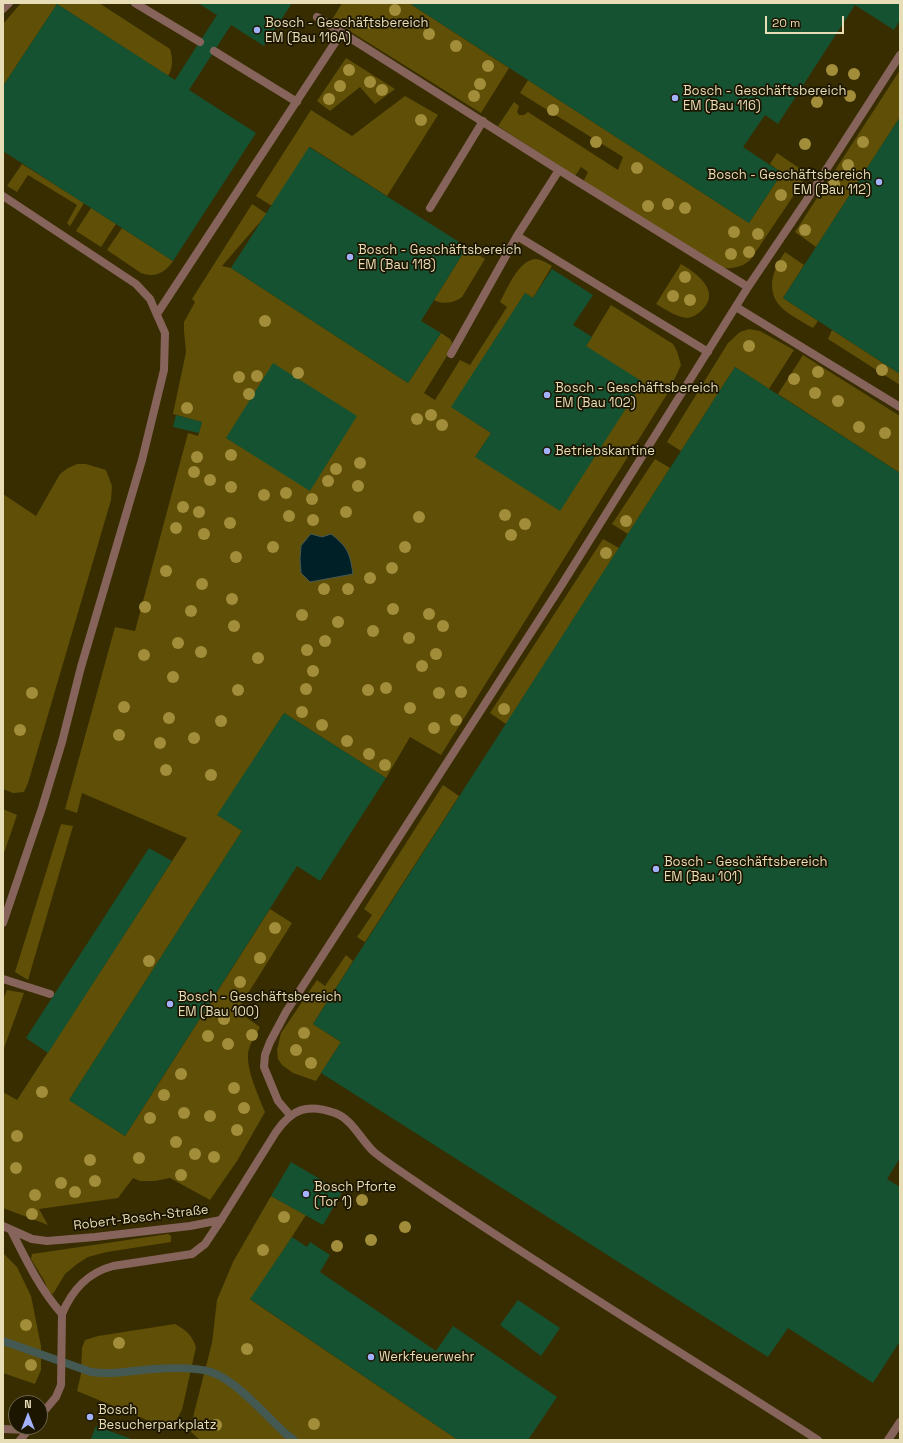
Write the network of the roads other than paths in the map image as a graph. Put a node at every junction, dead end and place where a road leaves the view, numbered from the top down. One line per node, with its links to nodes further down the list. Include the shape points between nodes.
1 (9, 3): 3 (street)
2 (135, 3): 6 (street)
3 (3, 9)
4 (317, 17): 5 (street)
5 (342, 32): 9 (street); 10 (street)
6 (200, 42)
7 (214, 52): 9 (street)
8 (900, 56): 15 (street)
9 (297, 102): 17 (street)
10 (484, 121): 11 (street); 13 (street)
11 (559, 170): 14 (street); 15 (street)
12 (3, 196): 17 (street, via 136,284 150,299)
13 (430, 208)
14 (517, 236): 18 (street); 19 (street)
15 (748, 287): 16 (street)
16 (736, 307): 18 (street); 20 (street)
17 (157, 314): 21 (street, via 165,333 164,370 149,431 62,742)
18 (708, 352): 24 (street, via 561,586 279,1024 265,1056 264,1067 278,1101)
19 (451, 354)
20 (900, 408)
21 (3, 923)
22 (3, 978): 23 (street)
23 (50, 994)
24 (290, 1115): 25 (street, via 276,1132); 31 (street, via 307,1109 337,1114 348,1121 374,1151 466,1216)
25 (221, 1220): 27 (street, Robert-Bosch-Straße, via 190,1226 47,1241 32,1239); 28 (street, Robert-Bosch-Straße, via 205,1244 192,1254 113,1266 91,1275 73,1293)
26 (3, 1226): 27 (street, Robert-Bosch-Straße)
27 (11, 1230): 28 (street, via 34,1274)
28 (62, 1314): 29 (street, Robert-Bosch-Straße, via 62,1385)
29 (48, 1406)
30 (900, 1422): 32 (street)
31 (818, 1440)
32 (888, 1440)

